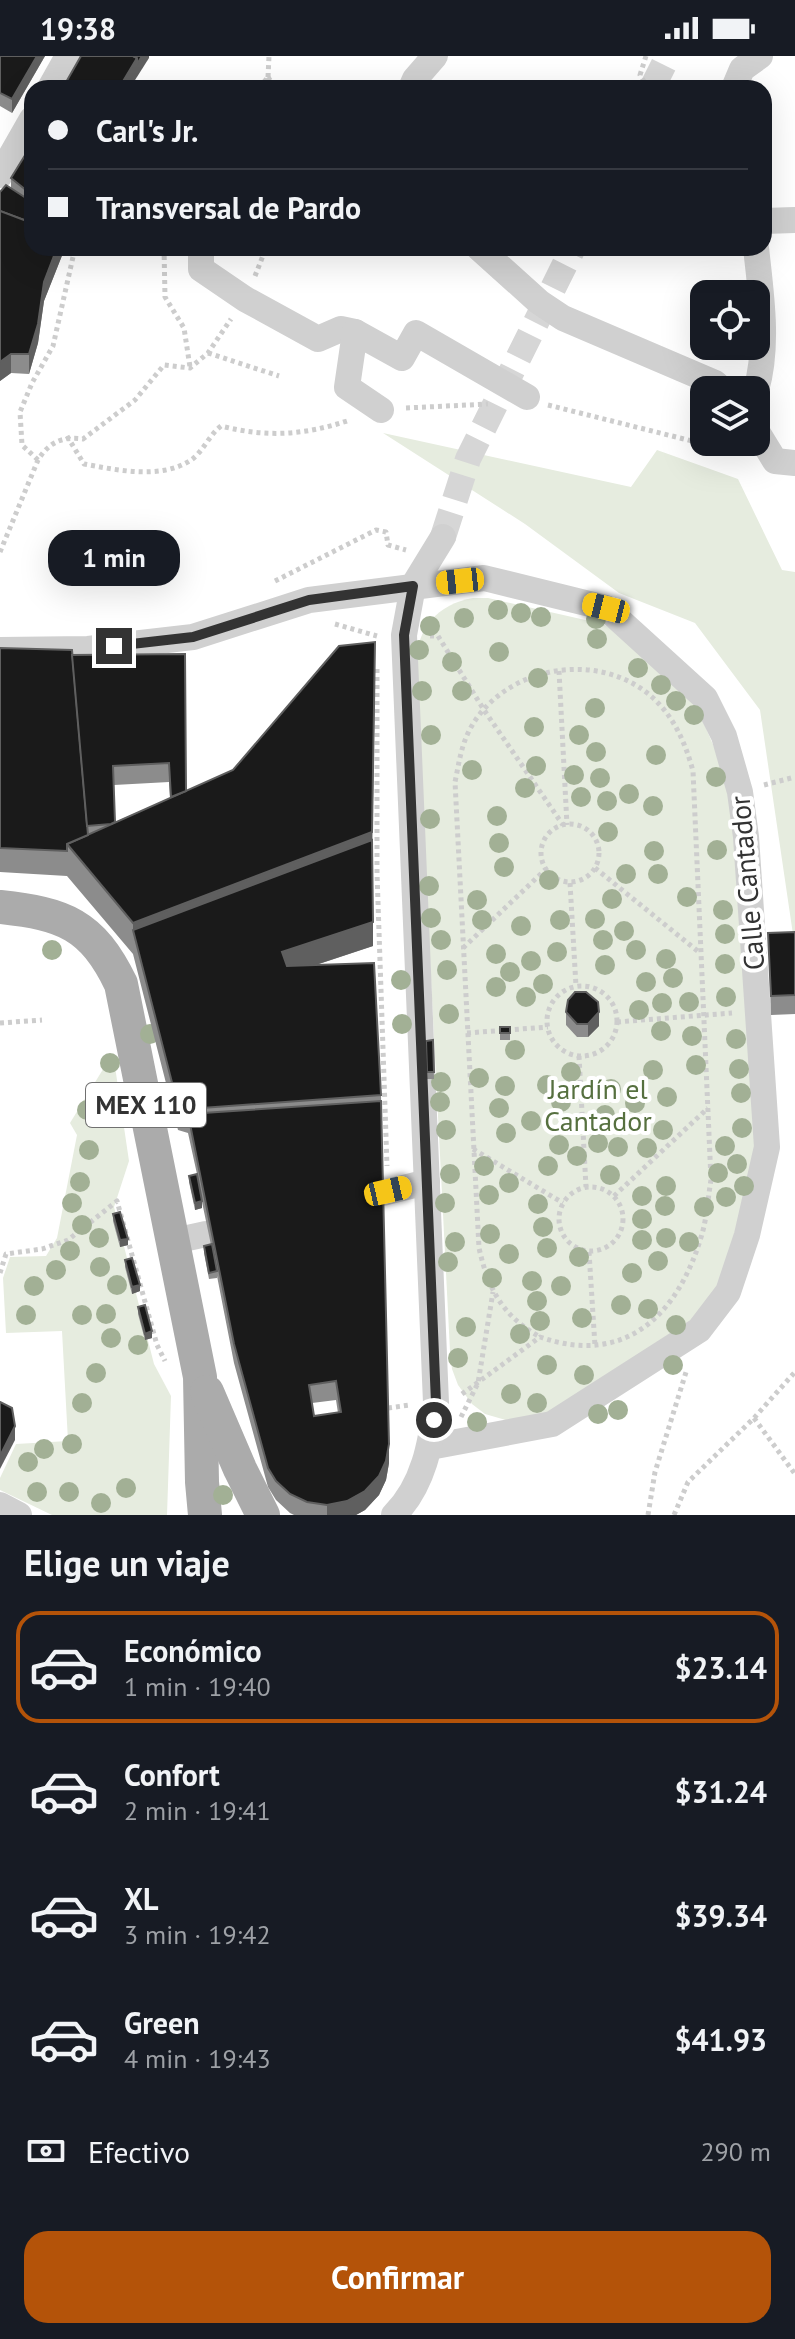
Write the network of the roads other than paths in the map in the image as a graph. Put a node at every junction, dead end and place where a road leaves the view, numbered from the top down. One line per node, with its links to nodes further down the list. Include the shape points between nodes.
1 (68, 56): 4 (street)
2 (435, 56): 5 (street)
3 (760, 56): 6 (street, via 742,69)
4 (54, 80)
5 (423, 80)
6 (737, 80)
7 (24, 133): 8 (street)
8 (0, 175)
9 (795, 220): 10 (street)
10 (772, 221)
11 (201, 256): 14 (street, via 201,269 318,339 341,329)
12 (488, 256): 15 (street, via 563,318)
13 (757, 256): 16 (street)
14 (355, 332): 17 (street, via 402,358 416,333); 18 (street, via 347,387)
15 (699, 376)
16 (760, 376)
17 (527, 397)
18 (381, 410)
19 (770, 445): 20 (street)
20 (785, 462)
21 (437, 547): 22 (street)
22 (413, 586): 23 (street, Calle Cantador, via 309,600 193,637 88,649); 25 (street, via 404,635); 28 (street, Calle Cantador, via 484,578 606,608 705,698 724,736 740,792 767,1147 728,1292 699,1330 552,1424)
23 (0, 650)
24 (0, 907): 27 (main road, MEX 110, via 69,922 94,940 121,984 190,1238)
25 (427, 1182): 26 (street); 28 (street, via 436,1403)
26 (383, 1193)
27 (200, 1377): 31 (main road, MEX 110); 32 (main road, MEX 110)
28 (430, 1447): 33 (street, via 417,1483)
29 (0, 1505): 30 (street)
30 (19, 1515)
31 (205, 1515)
32 (263, 1515)
33 (394, 1515)

